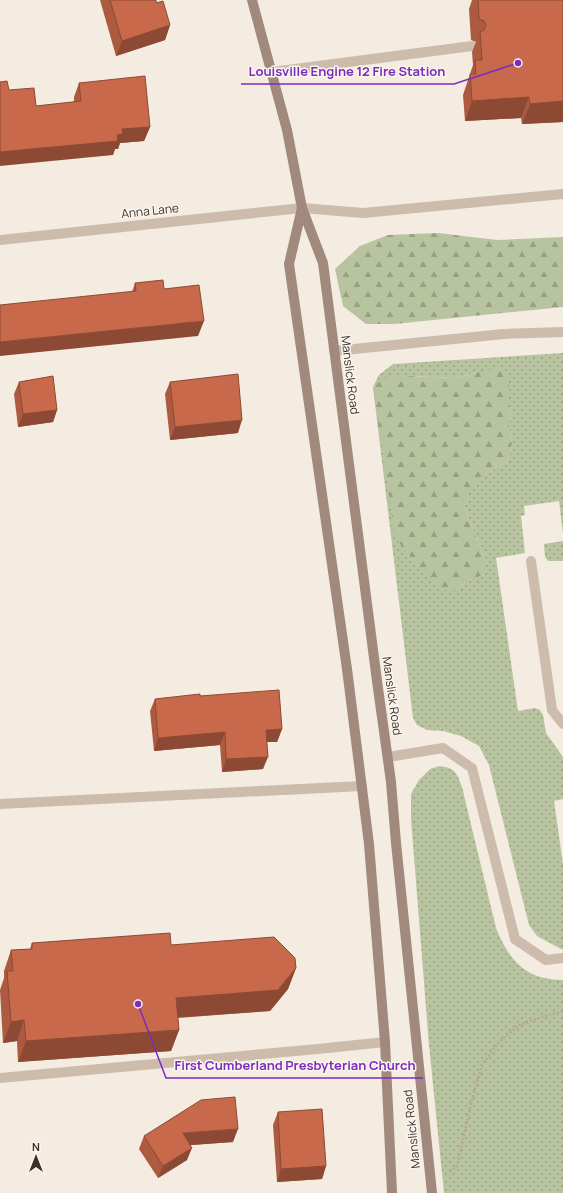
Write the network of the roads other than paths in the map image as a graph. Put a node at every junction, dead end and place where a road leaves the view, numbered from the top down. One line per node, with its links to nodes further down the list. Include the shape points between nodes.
1 (252, 0): 3 (main road, Manslick Road)
2 (472, 46): 3 (street)
3 (272, 72): 5 (main road, Manslick Road, via 287,130)
4 (563, 194): 5 (street, Anna Lane, via 363,213)
5 (302, 208): 6 (street, Anna Lane); 8 (main road, Manslick Road, via 323,263); 12 (main road, Manslick Road, via 289,264)
6 (0, 240)
7 (563, 332): 8 (street, via 504,334)
8 (334, 351): 11 (main road, Manslick Road)
9 (531, 561): 10 (street, via 552,710)
10 (563, 724)
11 (388, 757): 14 (street, via 443,748 472,768 515,939 546,960); 18 (main road, Manslick Road)
12 (362, 786): 13 (street); 15 (main road, Manslick Road)
13 (0, 804)
14 (563, 958)
15 (385, 1042): 16 (street); 17 (main road, Manslick Road)
16 (0, 1078)
17 (392, 1193)
18 (432, 1193)

